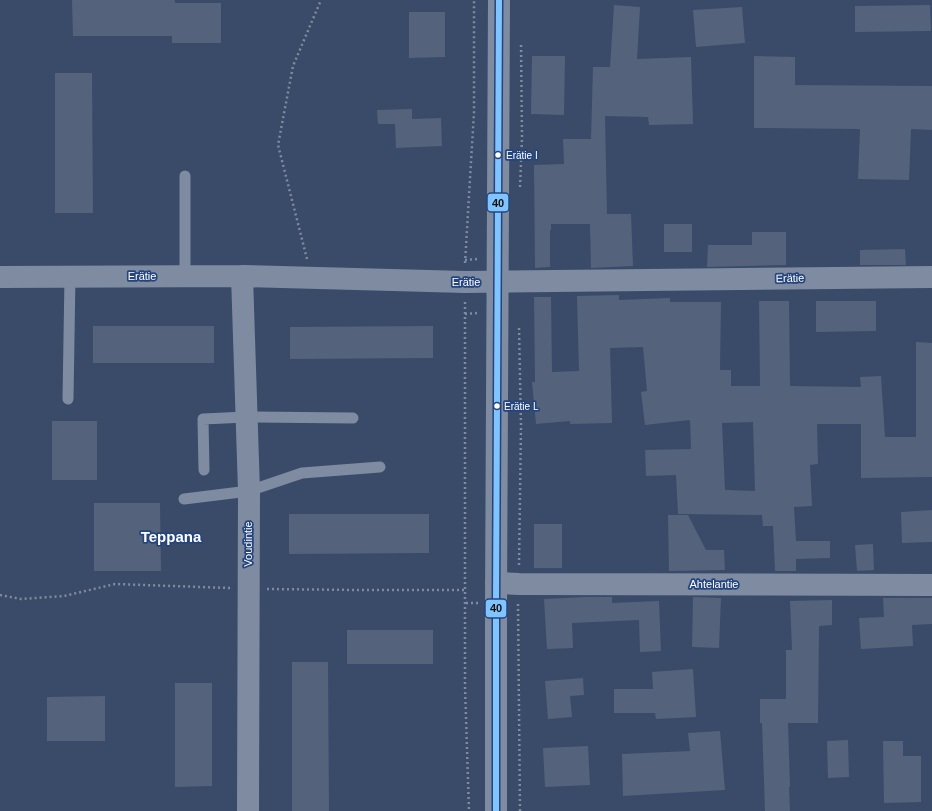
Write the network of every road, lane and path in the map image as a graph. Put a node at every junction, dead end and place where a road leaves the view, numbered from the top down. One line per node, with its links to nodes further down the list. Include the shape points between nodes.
1 (321, 0): 12 (path, via 293,66 278,145)
2 (474, 0): 13 (path, via 474,112)
3 (499, 0): 14 (street)
4 (520, 37): 6 (path, via 522,138)
5 (185, 176): 9 (lane)
6 (519, 194)
7 (0, 276): 8 (street, Erätie)
8 (70, 276): 9 (street, Erätie); 16 (lane)
9 (185, 276): 10 (street, Erätie)
10 (242, 276): 12 (street, Erätie); 17 (street, Voudintie)
11 (932, 277): 14 (street, Erätie)
12 (311, 278): 13 (street, Erätie)
13 (465, 282): 14 (street, Erätie); 27 (path, via 465,688)
14 (497, 282): 23 (street)
15 (519, 320): 24 (path)
16 (68, 399)
17 (246, 417): 18 (lane); 20 (lane, via 203,419); 21 (street, Voudintie)
18 (353, 418)
19 (380, 467): 21 (lane, via 302,473)
20 (204, 470)
21 (249, 491): 22 (lane); 26 (street, Voudintie)
22 (184, 499)
23 (496, 583): 24 (street, Ahtelantie); 28 (street)
24 (519, 584): 25 (street, Ahtelantie); 29 (path)
25 (932, 585)
26 (248, 811)
27 (469, 811)
28 (496, 811)
29 (520, 811)

